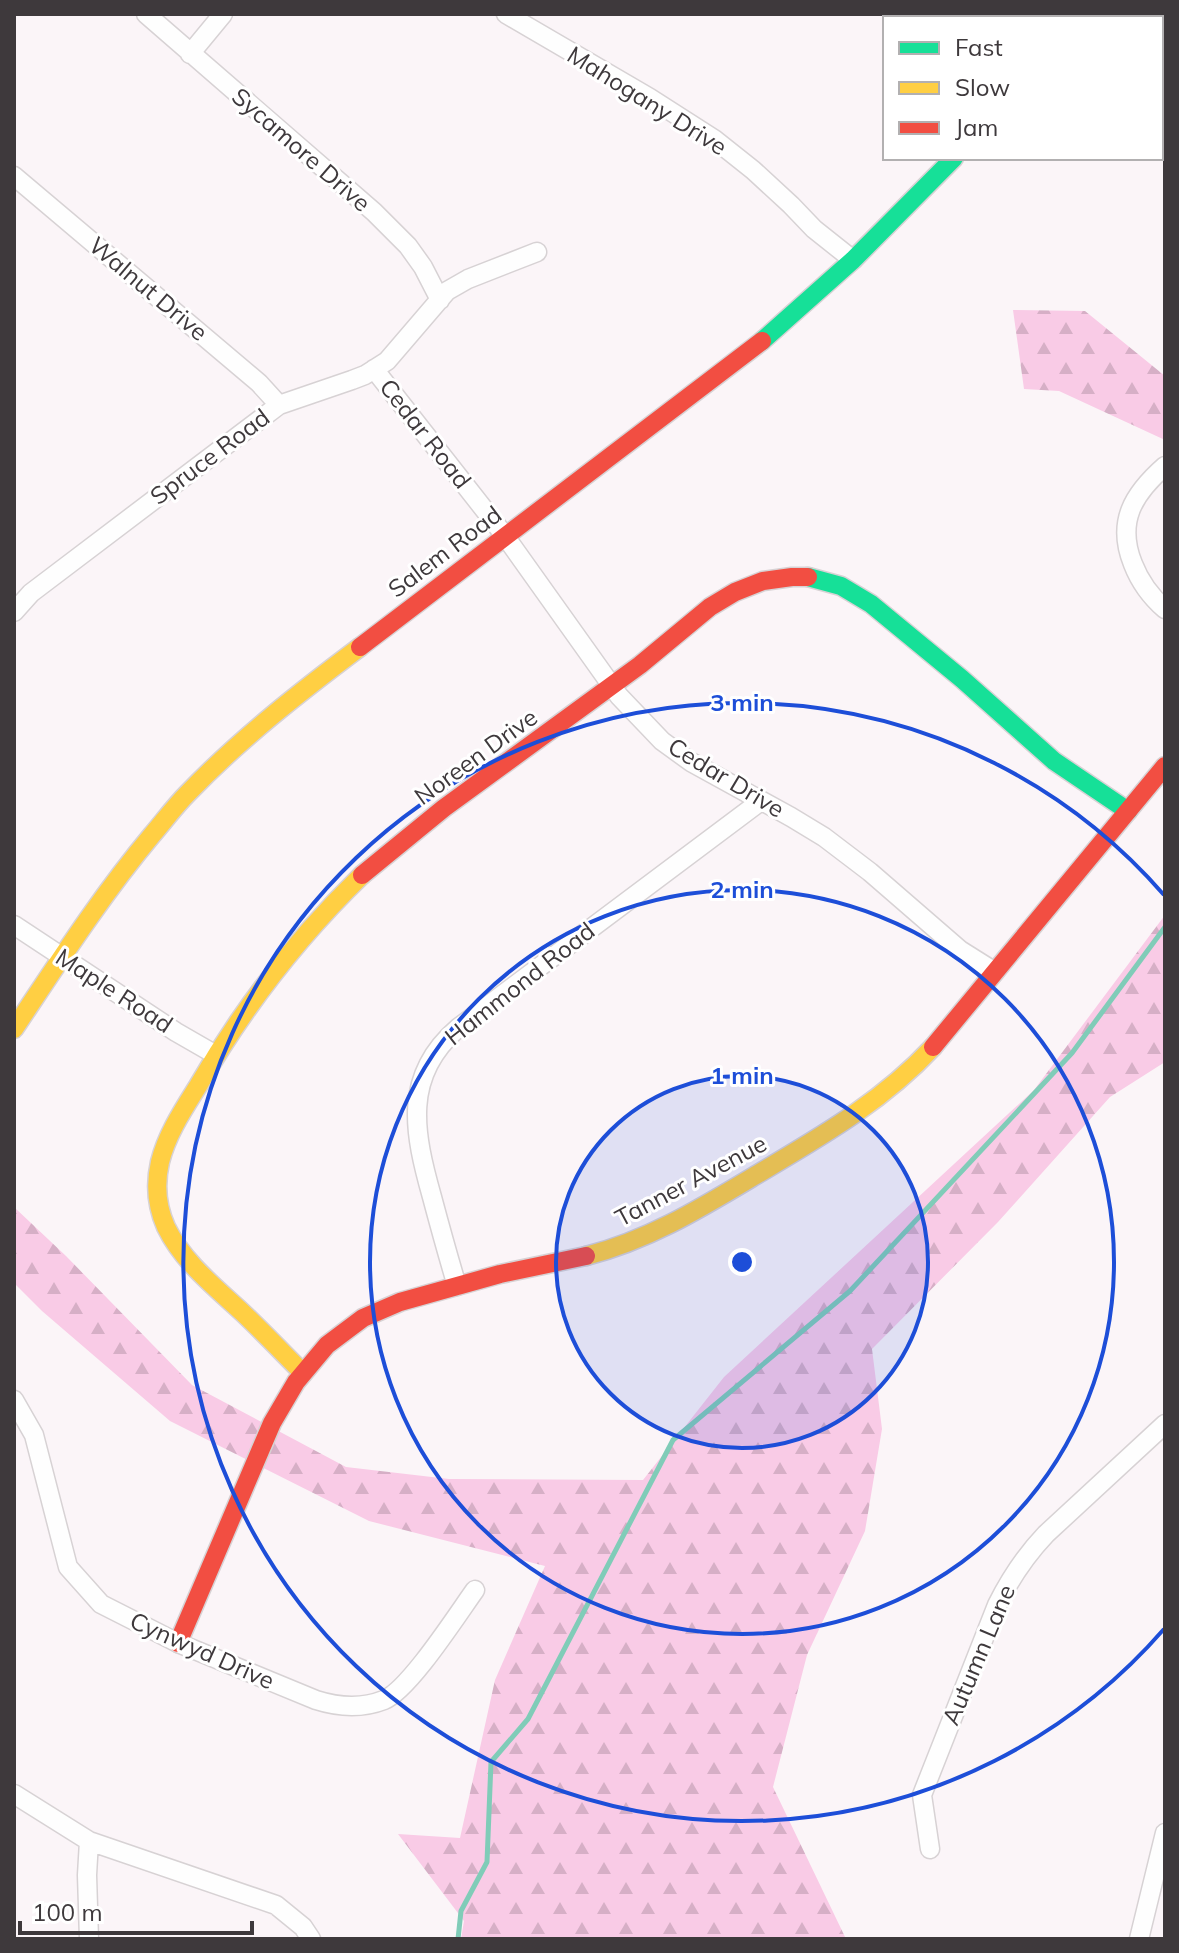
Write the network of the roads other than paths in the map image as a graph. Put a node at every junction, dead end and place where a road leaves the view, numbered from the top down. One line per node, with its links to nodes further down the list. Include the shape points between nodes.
1 (146, 14): 4 (street, Sycamore Drive)
2 (223, 14): 4 (street)
3 (506, 14): 8 (street, Mahogany Drive, via 714,139)
4 (190, 54): 9 (street, Sycamore Drive, via 374,212 408,246)
5 (952, 160): 8 (street, Salem Road)
6 (14, 176): 11 (street, Walnut Drive)
7 (537, 252): 9 (street, Spruce Road, via 468,279)
8 (853, 260): 13 (street, Salem Road, via 734,364)
9 (440, 300): 10 (street, Spruce Road, via 397,351)
10 (374, 369): 11 (street, Spruce Road); 13 (street, Cedar Road)
11 (279, 405): 15 (street, Spruce Road, via 31,593)
12 (1165, 466): 14 (street, via 1138,494 1125,535 1139,580)
13 (505, 536): 16 (street, Cedar Drive); 21 (street, Salem Road, via 295,696 218,763 144,844)
14 (1165, 609)
15 (14, 612)
16 (612, 686): 18 (street, Cedar Drive, via 676,752); 19 (street, Noreen Drive, via 701,613 734,593 790,576 823,580 855,593 883,613 1047,756); 24 (street, Noreen Drive, via 445,808 353,884 283,959)
17 (1165, 766): 19 (street, Tanner Avenue)
18 (761, 801): 22 (street, Cedar Drive, via 840,849 960,950); 25 (street, Hammond Road, via 458,1028 434,1053 420,1084 417,1135)
19 (1128, 811): 22 (street, Tanner Avenue)
20 (14, 925): 21 (street, Maple Road)
21 (62, 956): 23 (street, Salem Road); 24 (street, Maple Road)
22 (995, 972): 25 (street, Tanner Avenue, via 949,1030 887,1091 705,1206 613,1249)
23 (14, 1029)
24 (216, 1055): 26 (street, Noreen Drive, via 163,1151 158,1203 181,1250)
25 (457, 1286): 26 (street, Tanner Avenue, via 377,1310 325,1347)
26 (303, 1373): 30 (street, Tanner Avenue, via 272,1423)
27 (14, 1400): 30 (street, Cynwyd Drive, via 34,1435 68,1567 101,1604)
28 (1164, 1428): 34 (street, Autumn Lane, via 1054,1526 1007,1585 922,1795)
29 (475, 1590): 30 (street, Cynwyd Drive, via 408,1682 385,1700 355,1706 316,1700)
30 (178, 1643)
31 (14, 1794): 33 (street)
32 (1165, 1833): 37 (street)
33 (89, 1841): 35 (street); 36 (street, via 276,1905)
34 (930, 1849)
35 (89, 1939)
36 (311, 1939)
37 (1139, 1939)

